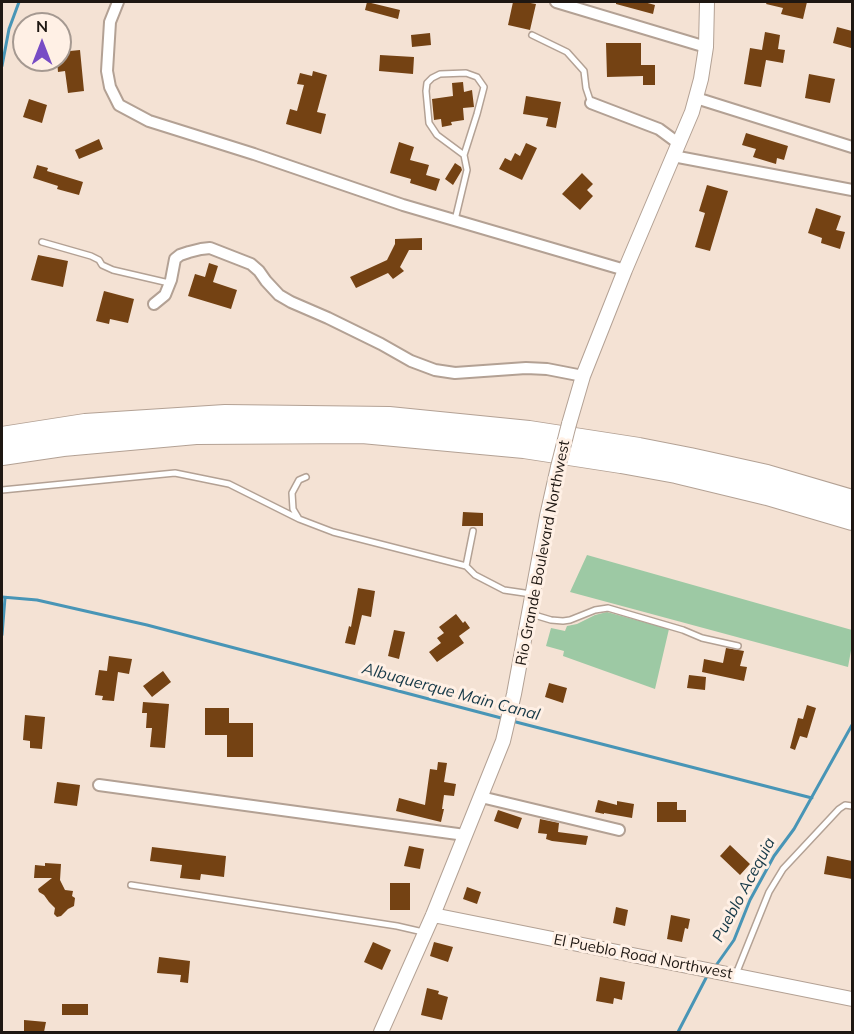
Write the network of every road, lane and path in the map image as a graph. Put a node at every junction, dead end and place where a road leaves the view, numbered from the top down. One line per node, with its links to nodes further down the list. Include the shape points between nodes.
1 (118, 2): 13 (street, via 110,22 107,71 118,105 149,121)
2 (556, 2): 5 (street)
3 (707, 2): 5 (street, Rio Grande Boulevard Northwest)
4 (532, 35): 7 (lane, via 567,52 584,71)
5 (706, 47): 6 (street, Rio Grande Boulevard Northwest)
6 (696, 98): 8 (street, Rio Grande Boulevard Northwest); 9 (street)
7 (591, 103): 8 (street, via 659,129)
8 (678, 143): 11 (street, Rio Grande Boulevard Northwest)
9 (852, 147)
10 (464, 155): 10 (lane, via 437,135 429,123 427,83 440,74 466,73 477,77 484,87); 13 (lane, via 468,170)
11 (673, 156): 12 (street); 15 (street, Rio Grande Boulevard Northwest)
12 (852, 190)
13 (455, 220): 15 (street)
14 (42, 242): 16 (lane, via 91,256 113,270)
15 (625, 270): 18 (street, Rio Grande Boulevard Northwest)
16 (170, 283): 17 (street, via 165,295); 18 (street, via 175,259 210,248 251,264 279,295 291,302 435,370 455,373 526,368)
17 (154, 304)
18 (583, 376): 28 (street, Rio Grande Boulevard Northwest, bridge, via 558,467)
19 (2, 437): 23 (highway, via 85,424 225,415 389,417 529,431 639,448 766,475)
20 (2, 456): 25 (highway, via 63,446 196,434 362,433 524,448 621,463 767,495)
21 (306, 477): 24 (lane, via 299,480 292,493 293,509)
22 (2, 490): 24 (lane, via 175,473 229,484)
23 (852, 500)
24 (299, 519): 27 (lane, via 333,532)
25 (852, 520)
26 (473, 531): 27 (lane)
27 (466, 566): 28 (lane, via 504,590)
28 (533, 594): 29 (street, Rio Grande Boulevard Northwest)
29 (530, 614): 30 (lane, via 563,621 608,608); 32 (street, Rio Grande Boulevard Northwest, via 503,741)
30 (738, 646)
31 (99, 785): 35 (street)
32 (481, 797): 34 (street); 35 (street, Rio Grande Boulevard Northwest)
33 (852, 806): 39 (lane, via 839,809 783,869 769,892)
34 (619, 830)
35 (465, 835): 37 (street, Rio Grande Boulevard Northwest)
36 (131, 885): 38 (lane)
37 (433, 915): 38 (street, Rio Grande Boulevard Northwest); 39 (street, El Pueblo Road Northwest)
38 (425, 932): 41 (street, Rio Grande Boulevard Northwest)
39 (736, 976): 40 (street, El Pueblo Road Northwest)
40 (852, 999)
41 (381, 1032)

